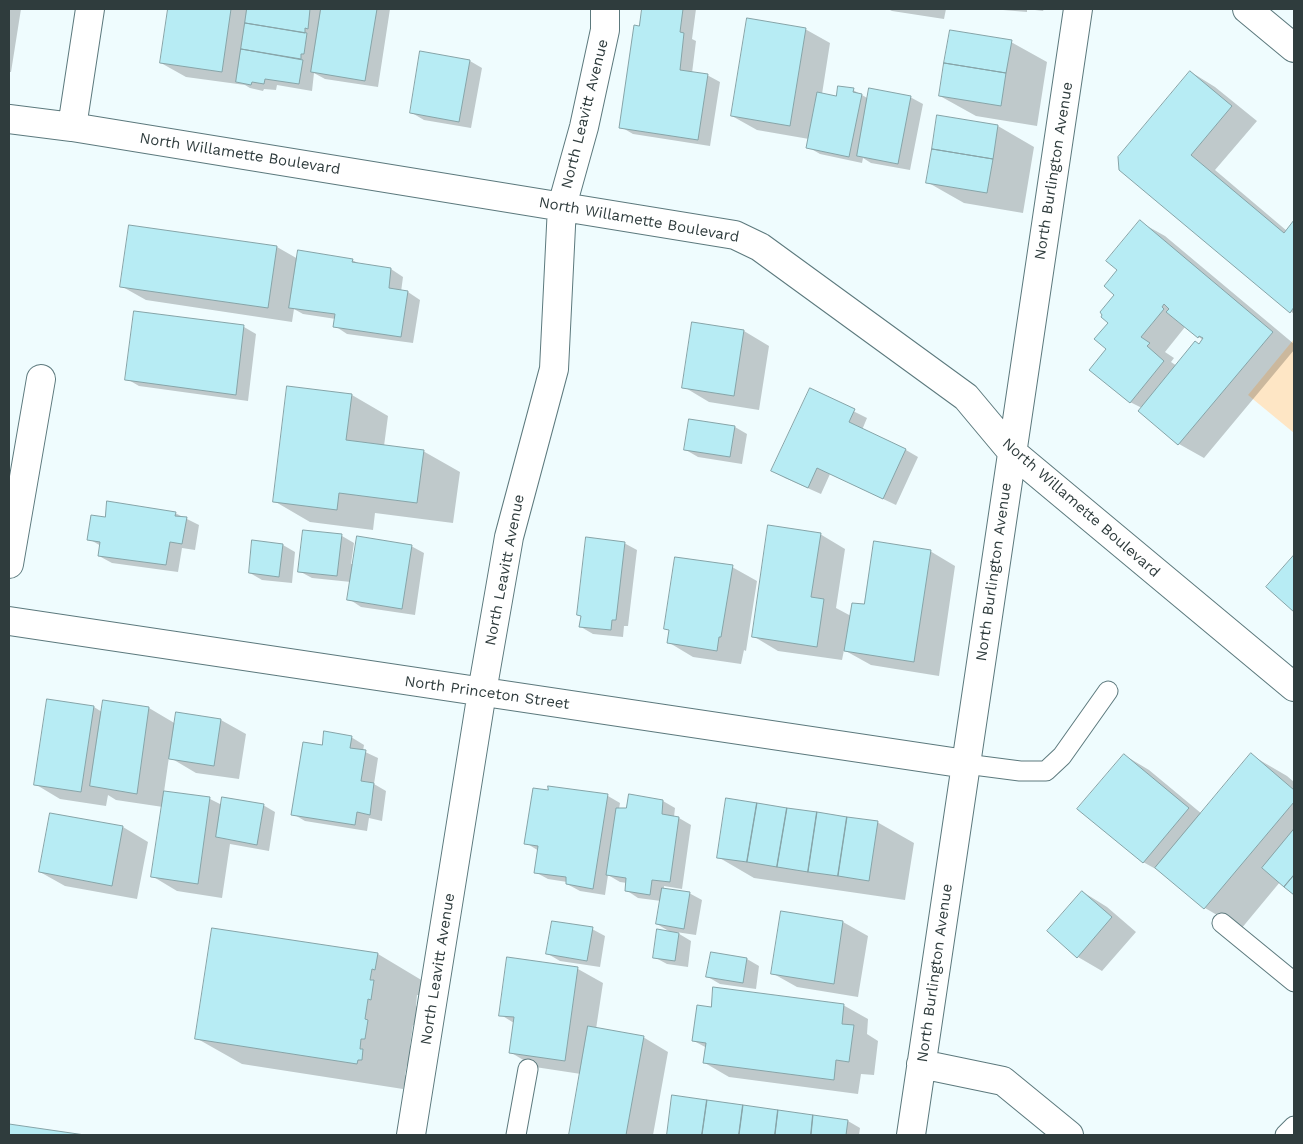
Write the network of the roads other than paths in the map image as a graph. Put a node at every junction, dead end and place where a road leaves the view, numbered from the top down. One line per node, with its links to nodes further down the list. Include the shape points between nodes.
1 (90, 9): 7 (street)
2 (604, 9): 8 (street, North Leavitt Avenue, via 605,30 584,127)
3 (1078, 9): 10 (street, North Burlington Avenue)
4 (1247, 9): 5 (street)
5 (1294, 48)
6 (9, 119): 7 (street, North Willamette Boulevard)
7 (72, 127): 8 (street, North Willamette Boulevard)
8 (562, 206): 10 (street, North Willamette Boulevard, via 735,235 750,241 966,397); 15 (street, North Leavitt Avenue, via 554,369 509,537)
9 (41, 379): 11 (street)
10 (1012, 452): 13 (street, North Willamette Boulevard); 16 (street, North Burlington Avenue)
11 (9, 564)
12 (9, 621): 15 (street, North Princeton Street)
13 (1294, 687)
14 (1108, 691): 16 (lane, via 1062,756 1046,771)
15 (482, 692): 16 (street, North Princeton Street); 22 (street, North Leavitt Avenue)
16 (966, 764): 19 (street, North Burlington Avenue)
17 (1222, 923): 18 (lane)
18 (1294, 982)
19 (921, 1064): 24 (street, North Burlington Avenue); 25 (street, via 1003,1081)
20 (528, 1069): 23 (lane)
21 (1294, 1126): 26 (lane)
22 (411, 1135)
23 (516, 1135)
24 (911, 1135)
25 (1069, 1135)
26 (1285, 1135)

